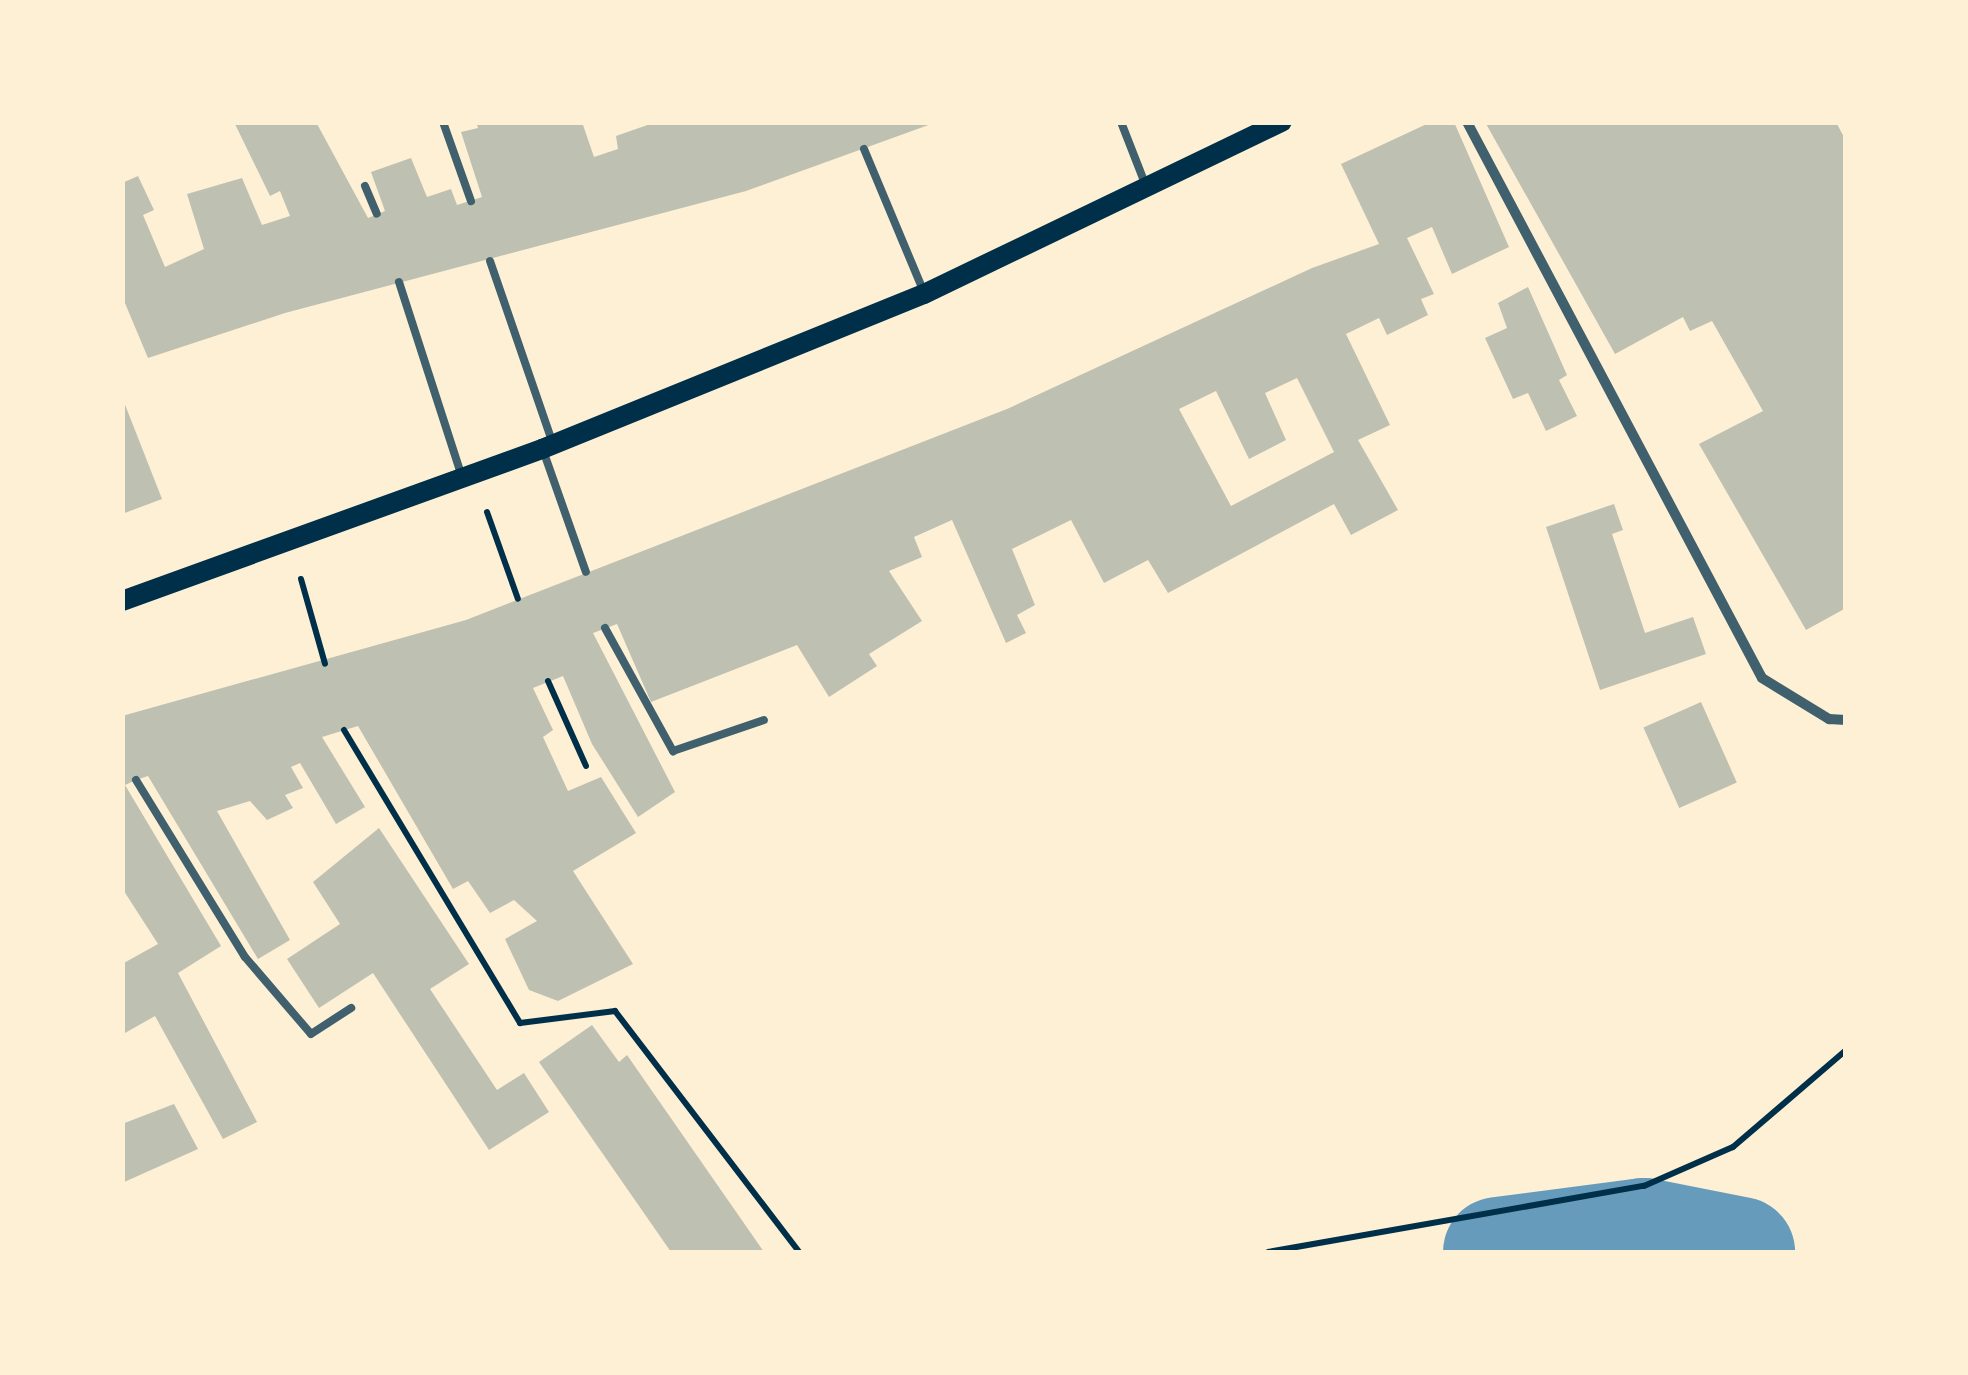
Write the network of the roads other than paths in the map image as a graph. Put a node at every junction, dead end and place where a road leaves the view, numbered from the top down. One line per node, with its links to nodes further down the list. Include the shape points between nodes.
1 (444, 122): 8 (lane)
2 (1122, 122): 7 (lane)
3 (1282, 122): 7 (main road)
4 (1467, 122): 19 (street, via 1762,678 1829,719)
5 (864, 149): 12 (lane)
6 (366, 186): 9 (lane)
7 (1148, 190): 12 (main road)
8 (470, 201)
9 (377, 214)
10 (490, 261): 13 (lane)
11 (399, 282): 14 (lane)
12 (924, 294): 13 (main road)
13 (547, 446): 14 (main road); 15 (lane)
14 (467, 475): 16 (main road)
15 (586, 572)
16 (122, 602)
17 (606, 628): 18 (lane, via 673,751)
18 (764, 720)
19 (1846, 720)
20 (136, 780): 21 (lane, via 245,957 312,1034)
21 (351, 1008)

